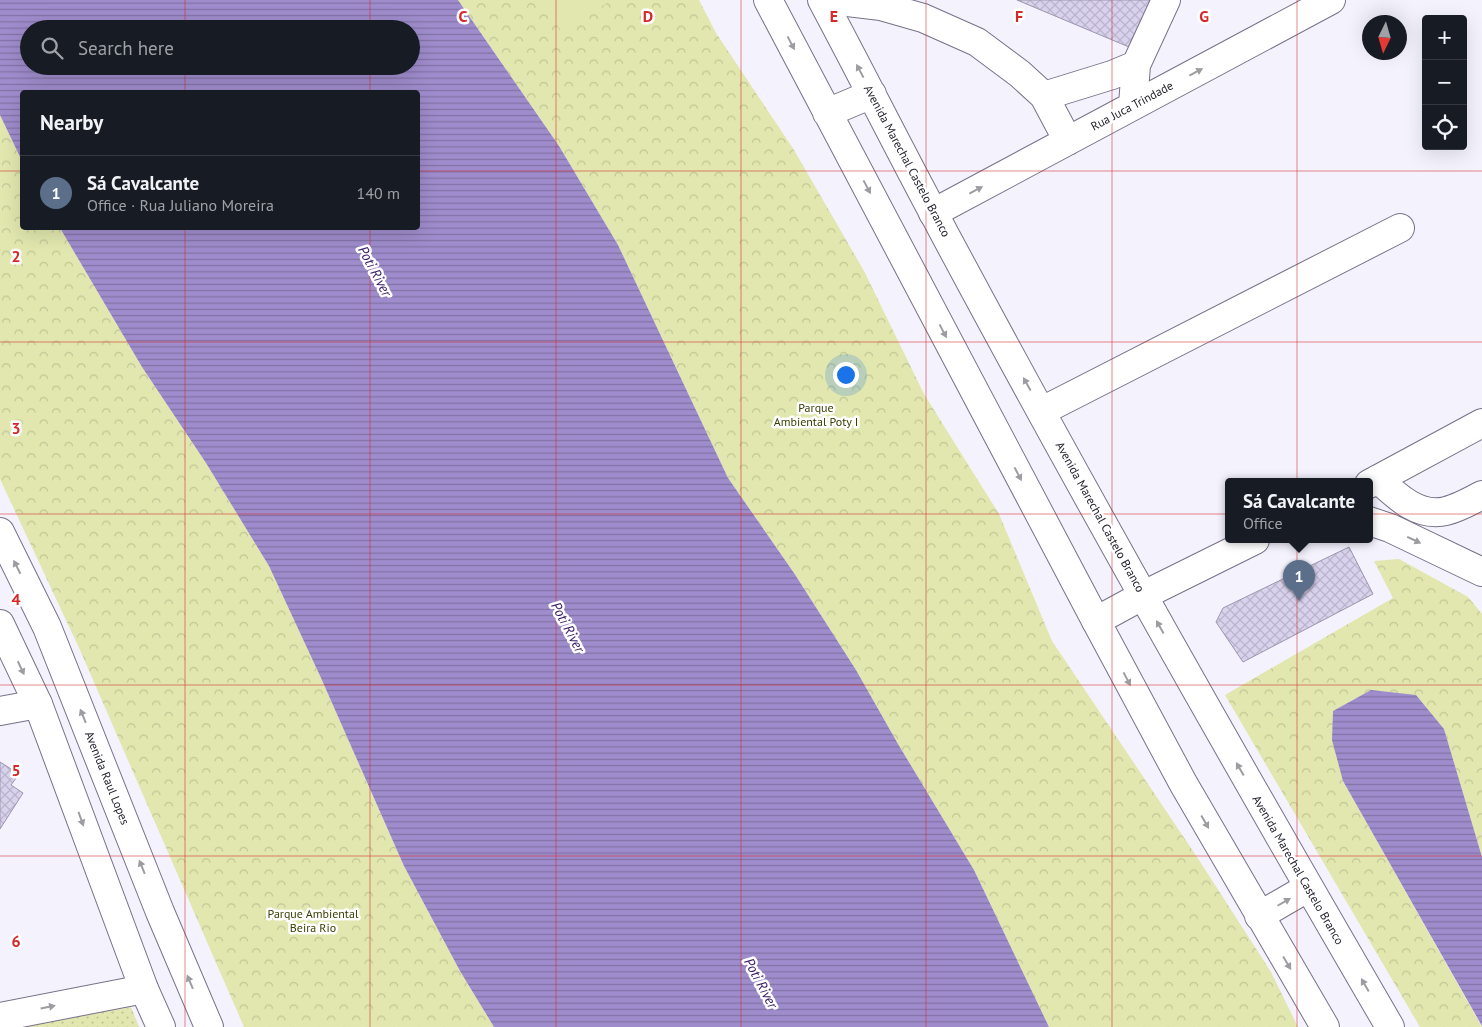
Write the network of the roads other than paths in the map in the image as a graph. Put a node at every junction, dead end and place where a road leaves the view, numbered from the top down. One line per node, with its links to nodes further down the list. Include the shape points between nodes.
1 (768, 0): 10 (main road, one-way to 10)
2 (822, 0): 7 (main road, Avenida Marechal Castelo Branco, one-way to 2)
3 (831, 0): 8 (main road, via 882,6 923,18 977,42)
4 (1166, 0): 6 (main road)
5 (1331, 0): 9 (main road, Rua Juca Trindade, one-way to 5)
6 (1136, 65): 8 (main road); 9 (main road)
7 (872, 94): 10 (main road); 12 (main road, Avenida Marechal Castelo Branco)
8 (1044, 96): 11 (main road)
9 (1133, 105): 11 (main road, Rua Juca Trindade)
10 (828, 113): 23 (main road, one-way to 23)
11 (1068, 141): 12 (main road, Rua Juca Trindade, one-way to 11)
12 (933, 213): 14 (main road, Avenida Marechal Castelo Branco, one-way to 12)
13 (1400, 228): 14 (main road)
14 (1042, 411): 22 (main road, Avenida Marechal Castelo Branco)
15 (1482, 423): 16 (main road)
16 (1374, 482): 17 (main road, via 1417,509 1430,512 1446,511)
17 (1482, 495)
18 (1373, 523): 21 (main road, one-way to 21, via 1390,528)
19 (0, 532): 32 (main road, Avenida Raul Lopes, one-way to 19, via 47,627)
20 (1249, 543): 22 (main road)
21 (1482, 572)
22 (1142, 596): 23 (main road); 27 (main road, Avenida Marechal Castelo Branco, one-way to 22)
23 (1096, 621): 28 (main road, one-way to 28)
24 (0, 624): 25 (main road, one-way to 25)
25 (38, 704): 26 (main road); 29 (main road, one-way to 29)
26 (0, 711)
27 (1308, 888): 28 (main road, one-way to 27); 34 (main road, Avenida Marechal Castelo Branco, one-way to 27)
28 (1259, 916): 33 (main road, one-way to 33)
29 (144, 988): 30 (main road, one-way to 29); 31 (main road)
30 (0, 1017)
31 (161, 1027)
32 (209, 1027)
33 (1325, 1027)
34 (1390, 1027)

